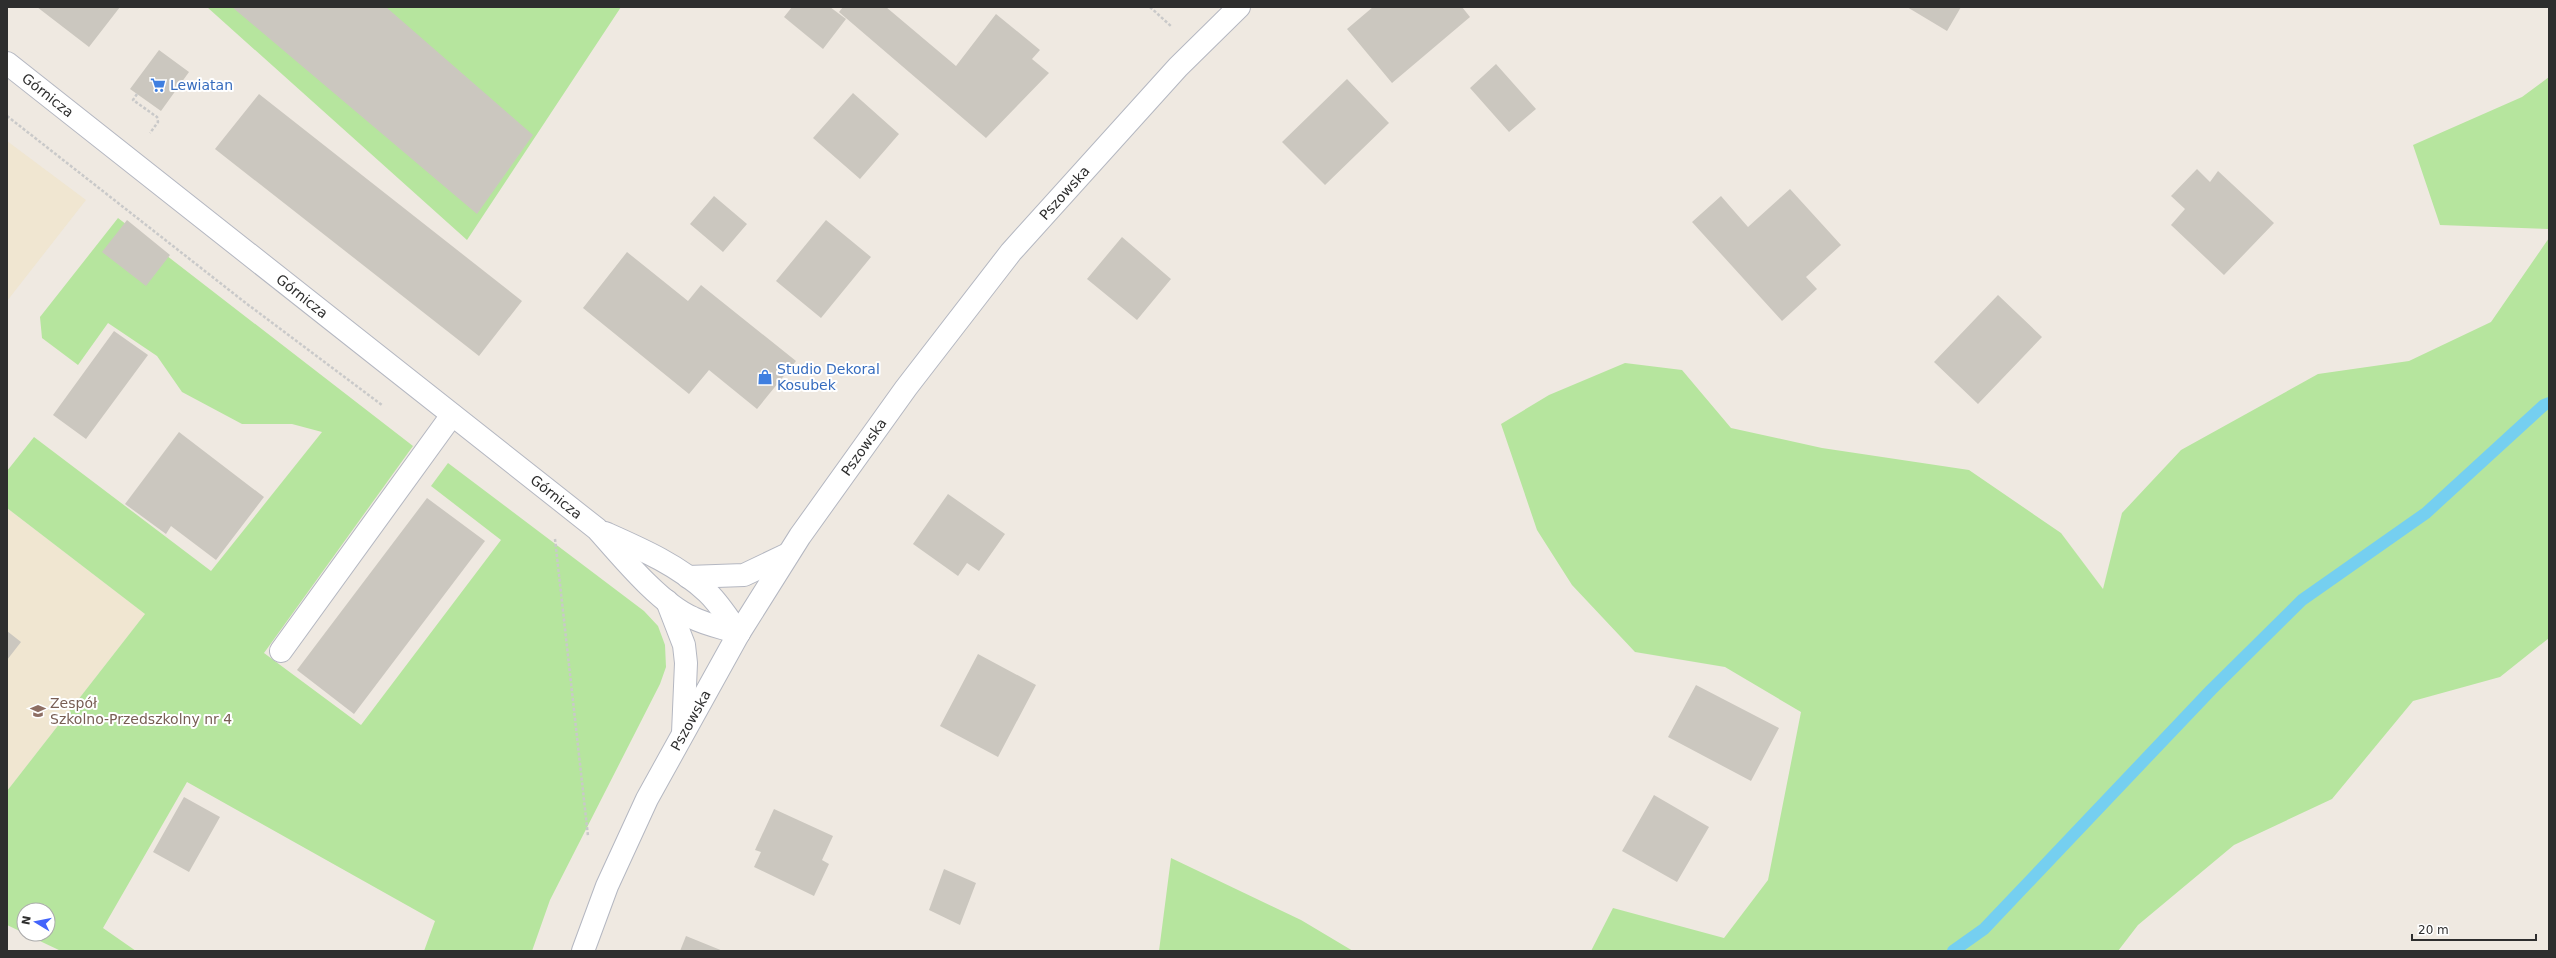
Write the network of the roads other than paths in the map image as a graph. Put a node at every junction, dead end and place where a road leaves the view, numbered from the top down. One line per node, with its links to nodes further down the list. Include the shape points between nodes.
1 (1239, 7): 5 (street, Pszowska, via 1178,67 1011,252 906,388)
2 (7, 63): 3 (street, Górnicza)
3 (452, 415): 4 (street, Górnicza); 9 (street)
4 (597, 530): 6 (street, Górnicza, via 656,556); 7 (street, Górnicza, via 644,581)
5 (788, 554): 6 (street, via 744,575); 8 (street, Pszowska)
6 (688, 577): 8 (street, Górnicza, via 708,592)
7 (667, 601): 8 (street, Górnicza, via 692,618); 10 (street, via 684,645 686,662)
8 (739, 633): 10 (street, Pszowska)
9 (281, 650)
10 (683, 733): 11 (street, Pszowska, via 647,799 607,886)
11 (582, 951)

